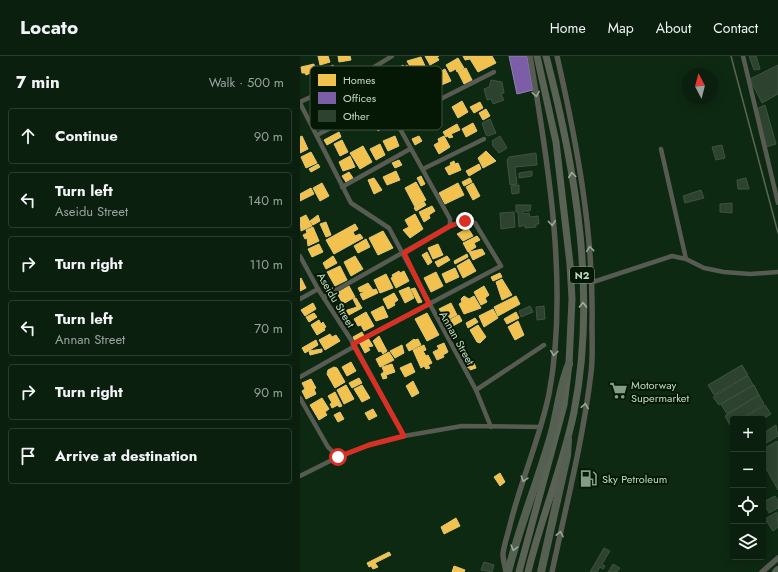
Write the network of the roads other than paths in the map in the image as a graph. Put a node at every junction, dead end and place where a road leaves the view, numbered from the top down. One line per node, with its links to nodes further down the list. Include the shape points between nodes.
1 (392, 56): 7 (street)
2 (530, 56): 40 (street, one-way to 40, via 550,193 556,263 557,321 549,393)
3 (537, 56): 35 (highway, N2, via 556,142 562,187 572,299)
4 (546, 56): 42 (highway, N2, one-way to 4, via 580,371 583,285 572,172)
5 (557, 56): 28 (street, one-way to 5, via 572,119)
6 (743, 56): 22 (street)
7 (376, 66)
8 (494, 72): 10 (street)
9 (310, 97): 11 (street)
10 (442, 98)
11 (300, 102): 12 (street, Annan Street)
12 (310, 121)
13 (314, 130): 16 (street, Annan Street)
14 (327, 130): 16 (street)
15 (399, 130): 18 (street)
16 (317, 135): 21 (street, Annan Street)
17 (484, 139): 20 (street)
18 (410, 149): 20 (street); 21 (street)
19 (661, 149): 26 (street)
20 (423, 169): 23 (street, via 450,219)
21 (342, 187): 24 (street, Annan Street, via 352,202 389,228)
22 (778, 203)
23 (450, 226): 24 (street); 32 (street, via 465,221 475,223 501,266)
24 (404, 253): 30 (street); 32 (street, Annan Street)
25 (300, 256): 29 (street, Aseidu Street)
26 (686, 259): 27 (street, via 704,268 724,272); 28 (street, via 664,257)
27 (778, 272)
28 (593, 282): 50 (street, one-way to 28, via 576,461 591,372)
29 (318, 289): 30 (street, Aseidu Street); 31 (street)
30 (324, 297): 33 (street, Aseidu Street)
31 (300, 299)
32 (429, 304): 33 (street); 37 (street, Annan Street)
33 (354, 345): 36 (street); 41 (street, Aseidu Street)
34 (544, 345): 37 (street)
35 (570, 364): 46 (highway, one-way to 46, via 552,432); 47 (highway, N2, via 564,405)
36 (300, 376)
37 (476, 390): 39 (street, Annan Street)
38 (300, 398): 43 (street, via 328,447)
39 (490, 427): 40 (street); 41 (street, via 462,426)
40 (541, 427): 46 (street, one-way to 46, via 503,554)
41 (404, 436): 43 (street, via 369,445)
42 (568, 440): 48 (highway, N2); 49 (highway)
43 (338, 457): 44 (street)
44 (300, 476)
45 (778, 558): 51 (street)
46 (506, 572)
47 (520, 572)
48 (528, 572)
49 (541, 572)
50 (552, 572)
51 (762, 572)

